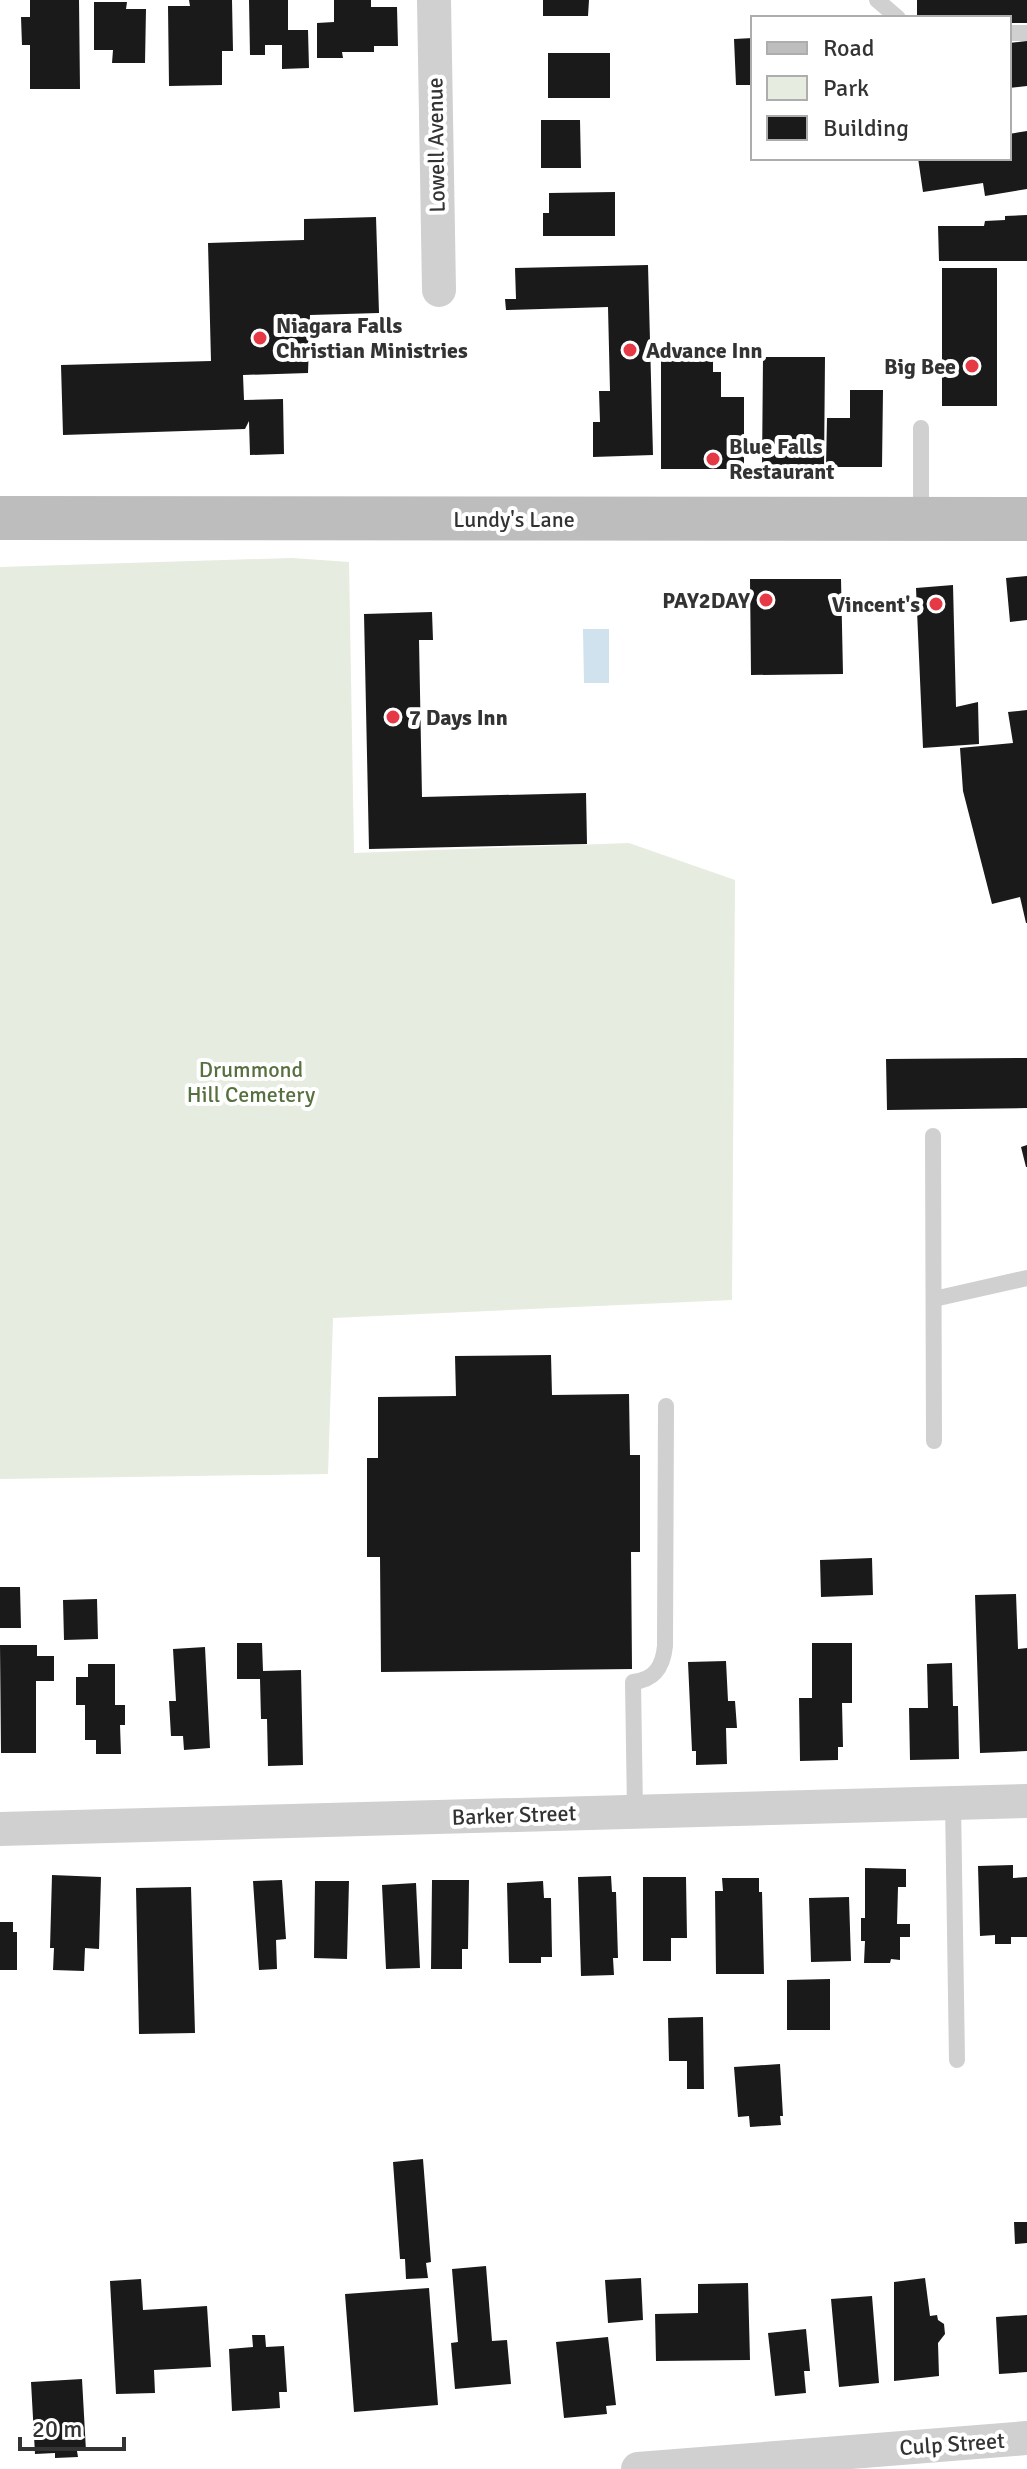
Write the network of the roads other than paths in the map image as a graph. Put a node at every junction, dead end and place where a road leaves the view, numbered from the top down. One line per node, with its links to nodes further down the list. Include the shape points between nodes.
1 (434, 0): 4 (street, Lowell Avenue)
2 (877, 0): 3 (lane)
3 (896, 16)
4 (439, 290)
5 (921, 428): 7 (lane)
6 (0, 518): 7 (main road, Lundy's Lane)
7 (921, 519): 8 (main road, Lundy's Lane)
8 (1027, 519)
9 (933, 1136): 11 (lane)
10 (1027, 1278): 11 (lane)
11 (934, 1299): 13 (lane)
12 (666, 1406): 16 (lane, via 665,1646 656,1672 633,1682)
13 (934, 1441)
14 (1027, 1801): 15 (street, Barker Street)
15 (953, 1803): 16 (street, Barker Street); 18 (lane)
16 (635, 1811): 17 (street, Barker Street)
17 (0, 1829)
18 (957, 2060)
19 (1027, 2438): 20 (street, Culp Street)
20 (828, 2461): 21 (street, Culp Street)
21 (638, 2469)

